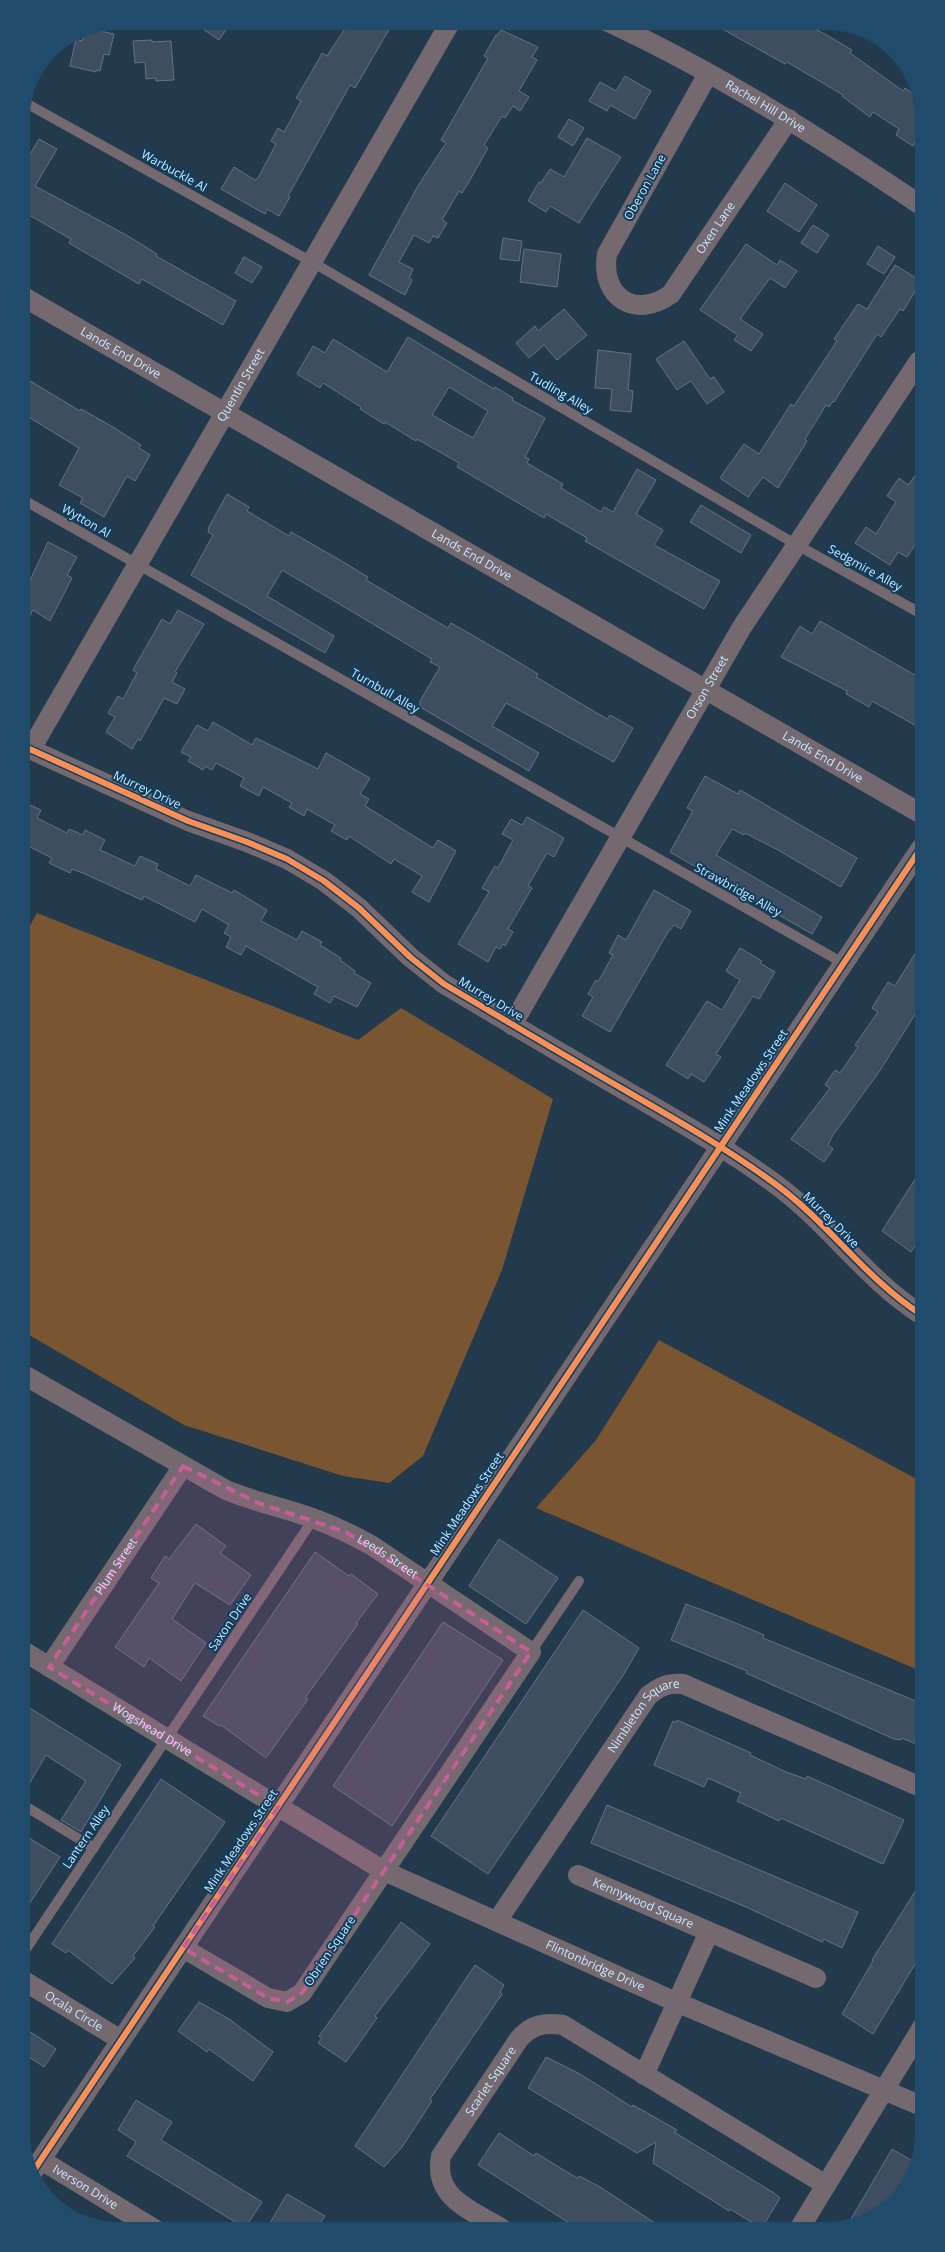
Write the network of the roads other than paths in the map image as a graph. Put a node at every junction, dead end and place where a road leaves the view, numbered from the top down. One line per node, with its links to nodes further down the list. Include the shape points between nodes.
1 (446, 30): 7 (street, Quentin Street)
2 (623, 30): 3 (street, Rachel Hill Drive)
3 (708, 74): 5 (street, Rachel Hill Drive); 8 (street, Oberon Lane, via 607,254 608,283)
4 (31, 106): 7 (lane, Warbuckle Al)
5 (788, 119): 6 (street, Rachel Hill Drive); 8 (street, Oxen Lane, via 671,294 646,306)
6 (915, 201)
7 (312, 262): 11 (street, Quentin Street); 13 (lane, Tudling Alley)
8 (623, 300)
9 (30, 301): 11 (street, Lands End Drive)
10 (915, 368): 13 (street, Orson Street)
11 (225, 413): 14 (street, Quentin Street); 16 (street, Lands End Drive)
12 (30, 504): 14 (lane, Wytton Al)
13 (797, 545): 15 (lane, Sedgmire Alley); 16 (street, Orson Street, via 742,627)
14 (137, 565): 17 (street, Quentin Street); 20 (lane, Turnbull Alley)
15 (915, 610)
16 (705, 690): 19 (street, Lands End Drive); 20 (street, Orson Street)
17 (30, 742)
18 (30, 748): 23 (street, Murrey Drive, via 188,821 287,859 324,881 359,908 410,957 444,984)
19 (915, 810)
20 (620, 839): 22 (lane, Strawbridge Alley); 23 (street, Orson Street)
21 (915, 855): 22 (street, Mink Meadows Street)
22 (843, 963): 24 (street, Mink Meadows Street)
23 (512, 1025): 24 (street, Murrey Drive)
24 (721, 1146): 25 (street, Murrey Drive, via 812,1214 888,1291); 30 (street, Mink Meadows Street)
25 (915, 1309)
26 (30, 1378): 27 (street, Leeds Street)
27 (183, 1466): 28 (street, Leeds Street, via 258,1503); 33 (street, Plum Street)
28 (314, 1518): 30 (street, Leeds Street, via 371,1545); 34 (lane, Saxon Drive)
29 (579, 1581): 31 (lane)
30 (427, 1583): 31 (street, Leeds Street); 36 (street, Mink Meadows Street)
31 (531, 1652): 39 (street)
32 (30, 1655): 33 (street, Wogshead Drive)
33 (49, 1667): 34 (street, Wogshead Drive)
34 (166, 1739): 36 (street, Wogshead Drive); 38 (lane, Lantern Alley)
35 (915, 1785): 41 (street, Nimbleton Square, via 683,1684 671,1683 648,1696)
36 (278, 1807): 39 (street, Flintonbridge Drive); 44 (street, Mink Meadows Street)
37 (30, 1808): 38 (lane)
38 (94, 1848): 43 (lane, Lantern Alley)
39 (384, 1871): 41 (street, Flintonbridge Drive); 44 (street, Obrien Square, via 302,1993 287,2002 268,1998)
40 (578, 1875): 42 (street, Kennywood Square)
41 (496, 1921): 47 (street, Flintonbridge Drive)
42 (709, 1932): 45 (street, Kennywood Square); 47 (street, Kennywood Square)
43 (30, 1943)
44 (183, 1948): 48 (street, Mink Meadows Street)
45 (816, 1978)
46 (30, 1984): 48 (street, Ocala Circle)
47 (676, 2002): 50 (street); 51 (street, Flintonbridge Drive)
48 (122, 2040): 53 (street, Mink Meadows Street)
49 (915, 2040): 51 (street)
50 (644, 2075): 54 (street, Scarlet Square); 56 (street, Scarlet Square, via 563,2025 549,2022 525,2032 441,2156 438,2170 448,2194)
51 (884, 2090): 52 (street, Flintonbridge Drive); 54 (street)
52 (915, 2103)
53 (37, 2166): 55 (street, Iverson Drive)
54 (826, 2185): 57 (street)
55 (141, 2222)
56 (492, 2222)
57 (803, 2222)

